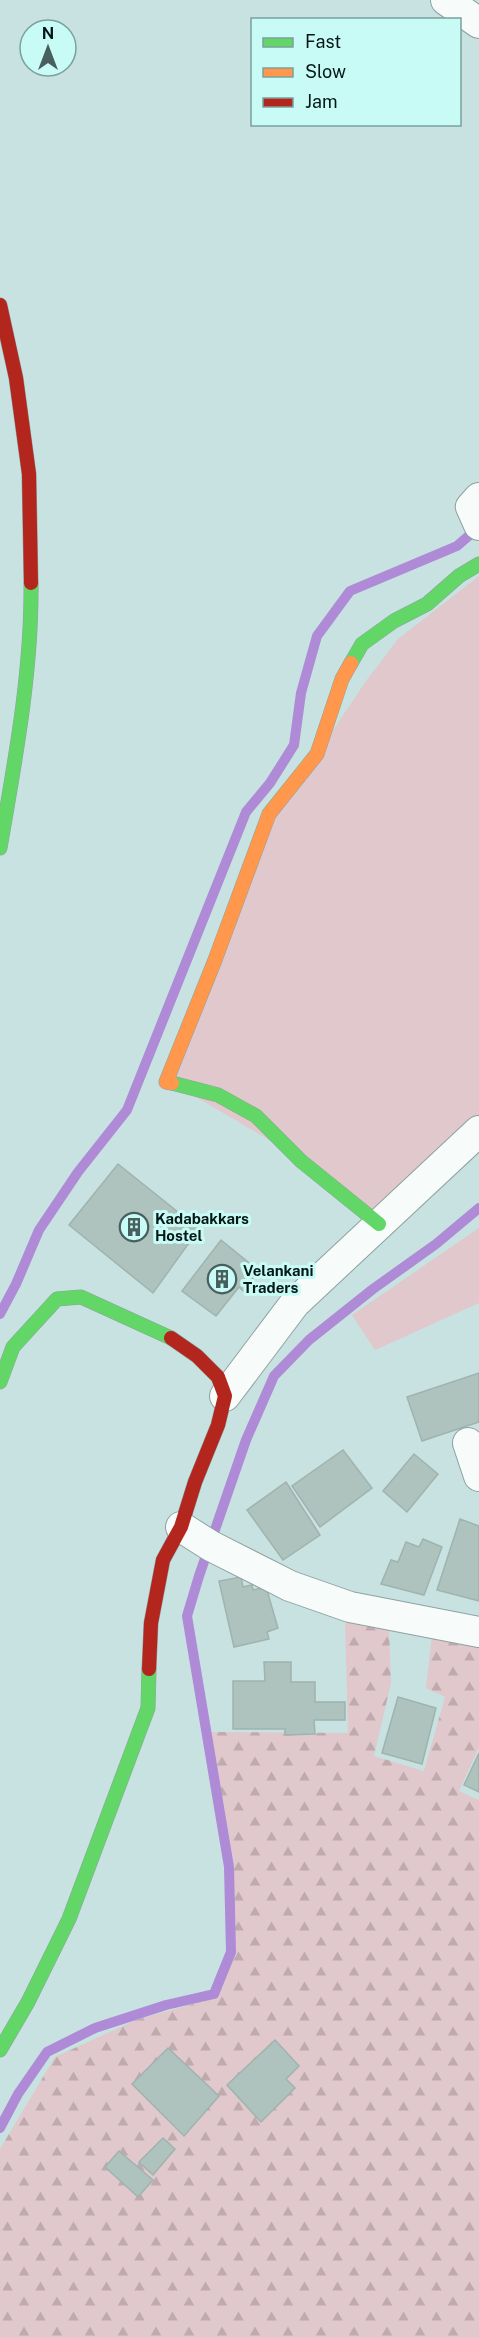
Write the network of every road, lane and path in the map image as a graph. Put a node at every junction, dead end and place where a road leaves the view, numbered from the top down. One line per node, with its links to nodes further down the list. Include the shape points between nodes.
1 (446, 0): 2 (street)
2 (479, 23)
3 (0, 305): 7 (main road, via 16,378 29,474 31,604 20,730)
4 (479, 498): 5 (street, via 471,507)
5 (479, 525)
6 (479, 564): 9 (main road, via 427,604 362,644 342,679 317,754 269,814 166,1082 218,1095 256,1116 301,1161)
7 (0, 848)
8 (479, 1131): 9 (street)
9 (379, 1224): 11 (street, via 295,1303)
10 (0, 1382): 11 (main road, via 13,1347 34,1322 57,1299 81,1297 169,1337 197,1356 218,1377)
11 (225, 1396): 14 (main road)
12 (468, 1443): 13 (street)
13 (479, 1476)
14 (181, 1527): 15 (street, via 290,1586 350,1607); 16 (main road, via 163,1560 151,1623 148,1708 69,1919)
15 (479, 1632)
16 (0, 2050)

